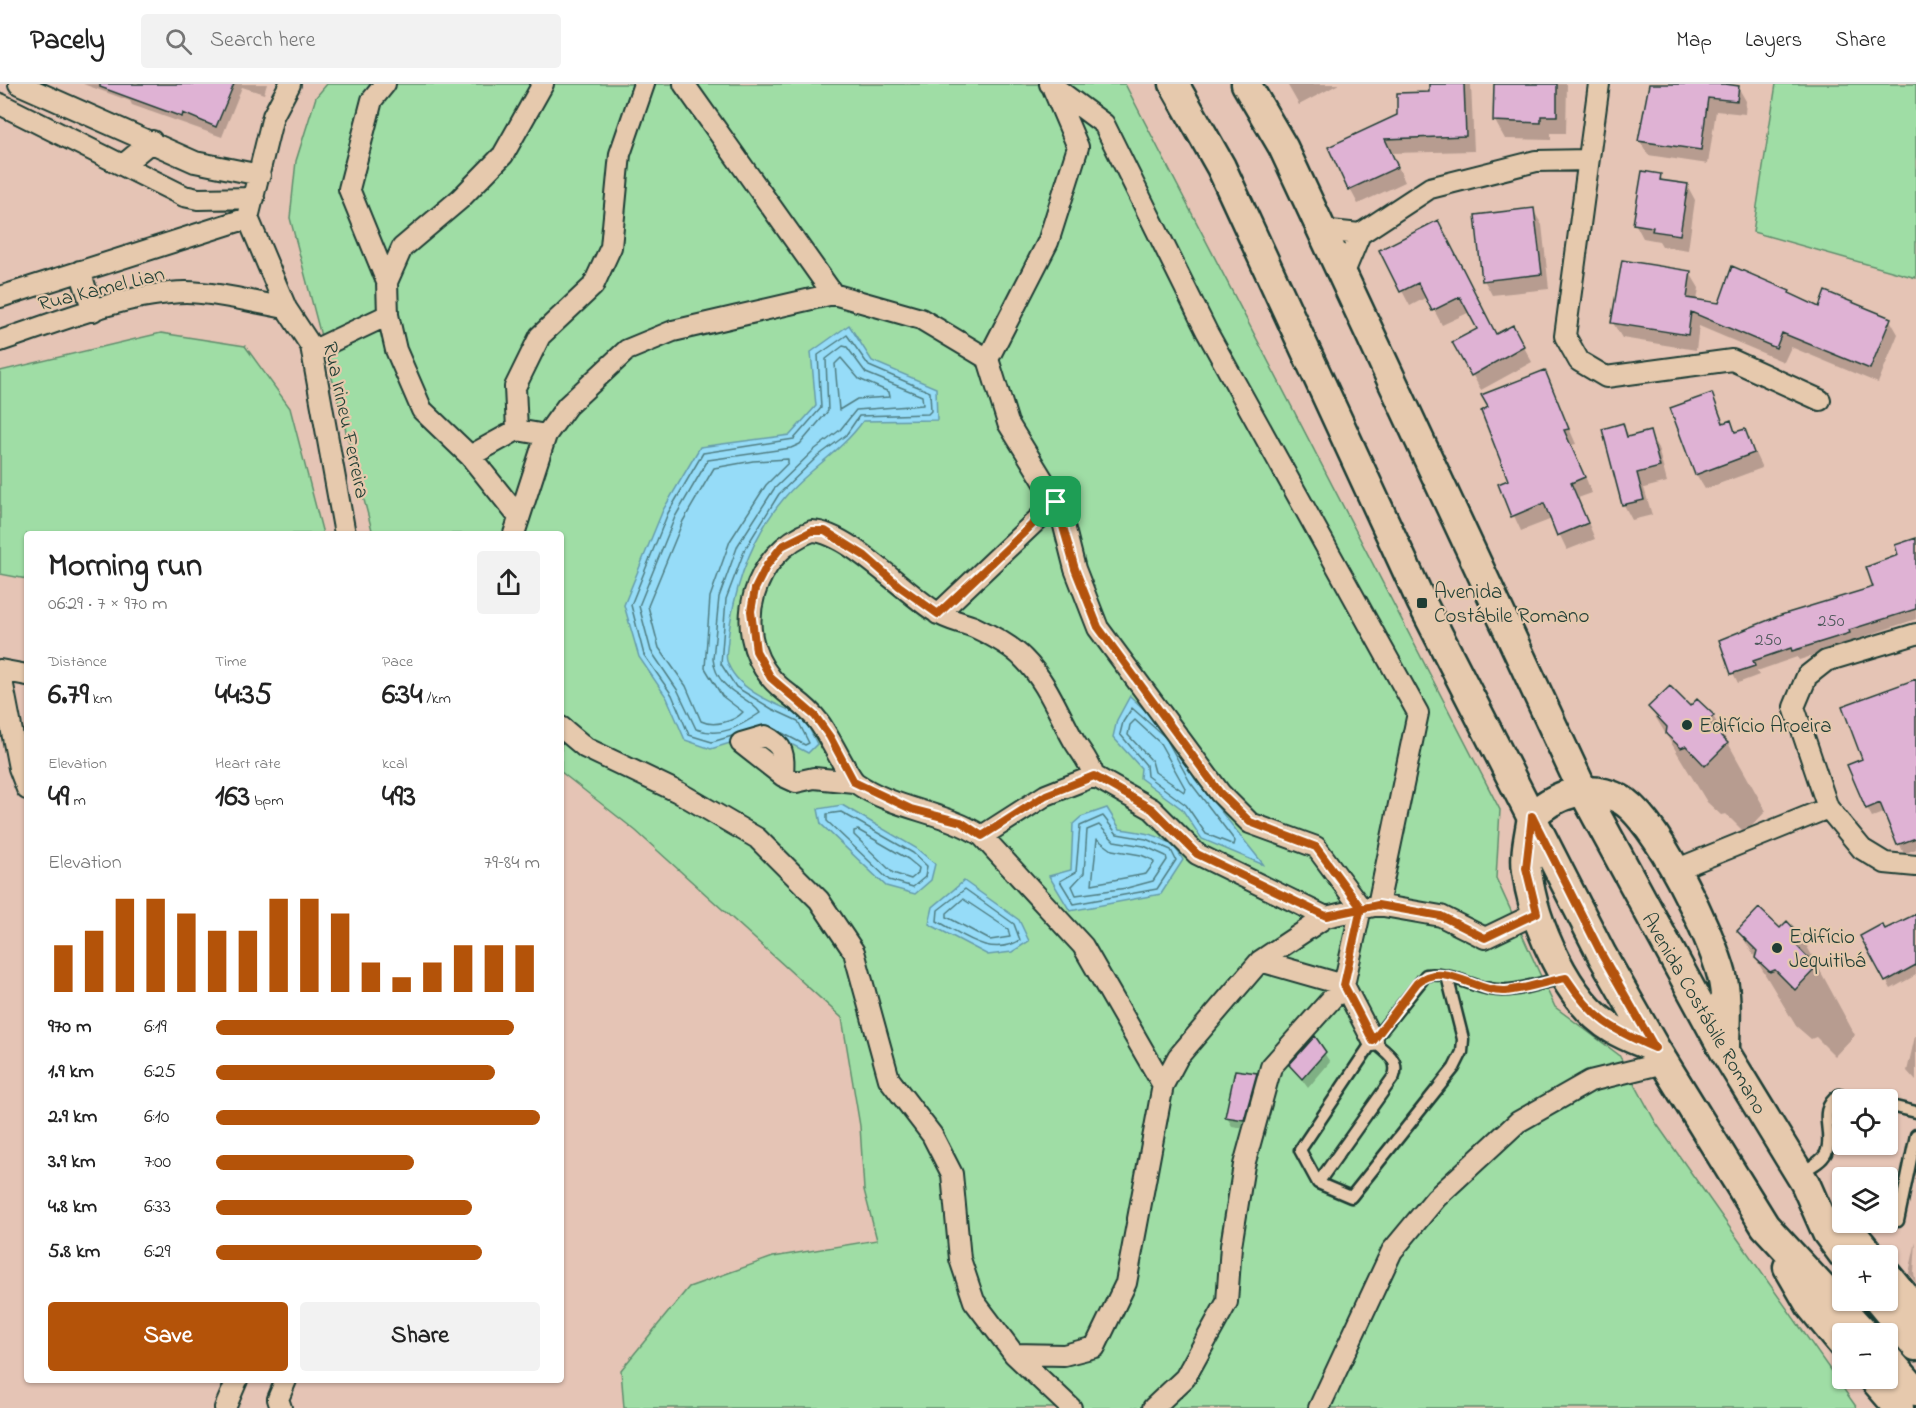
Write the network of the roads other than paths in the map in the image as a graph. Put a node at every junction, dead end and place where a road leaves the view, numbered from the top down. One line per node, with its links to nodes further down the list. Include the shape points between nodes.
1 (19, 84): 12 (street)
2 (290, 84): 15 (street, via 273,116)
3 (385, 84): 22 (street, via 372,100 349,189)
4 (543, 84): 22 (street, via 503,156 402,248)
5 (644, 84): 32 (street, via 620,154 611,247 593,286 540,336 515,387)
6 (684, 84): 23 (street)
7 (1051, 84): 30 (street, via 1078,147 1048,242); 53 (street, via 1104,124 1207,332 1418,713)
8 (1174, 84): 49 (main road, via 1221,167 1422,603)
9 (1246, 84): 18 (main road, Avenida Costábile Romano, via 1283,147)
10 (1599, 84): 13 (street)
11 (0, 104): 14 (street)
12 (152, 141): 14 (street); 15 (street, via 195,162)
13 (1588, 160): 19 (street, via 1536,161 1430,188); 31 (street, via 1565,336 1579,361 1606,377 1732,360)
14 (123, 165): 16 (street, via 184,196)
15 (260, 175): 16 (street)
16 (254, 198): 17 (street)
17 (248, 218): 20 (street, Rua Kamel Lian); 25 (street, Rua Irineu Ferreira)
18 (1321, 230): 19 (street); 21 (main road, Avenida Costábile Romano)
19 (1360, 234): 21 (street)
20 (80, 271): 24 (street, Rua Kamel Lian); 26 (street)
21 (1343, 275): 47 (main road, Avenida Costábile Romano)
22 (387, 282): 27 (street)
23 (832, 294): 30 (street, via 921,319); 33 (street, via 673,331 627,350 567,406)
24 (0, 297)
25 (286, 308): 26 (street, Rua Kamel Lian, via 189,292 158,294); 29 (street, Rua Irineu Ferreira)
26 (93, 311): 28 (street, Rua Kamel Lian)
27 (388, 315): 29 (street); 34 (street, via 396,350 422,410)
28 (0, 341)
29 (312, 351): 37 (street, Rua Irineu Ferreira)
30 (988, 359): 35 (street, via 1008,423)
31 (1820, 400)
32 (517, 430): 33 (street); 34 (street)
33 (546, 435): 36 (street)
34 (470, 456): 36 (street)
35 (1056, 502): 38 (street); 53 (street, via 1075,569 1098,627 1220,793 1250,822 1316,847)
36 (516, 525)
37 (344, 531)
38 (938, 614): 44 (street, via 975,627 1024,659 1054,699 1075,743 1087,756); 46 (street, via 865,556 825,531 812,531 782,546 755,589 751,611 756,651 771,678 815,716)
39 (1916, 634): 48 (street, via 1826,661 1807,676 1794,707)
40 (0, 670): 41 (street); 45 (street)
41 (24, 674)
42 (564, 730): 80 (street, via 586,748 678,792 757,838 819,900 854,952 889,1079 932,1135 952,1174 960,1260 974,1301)
43 (783, 776): 46 (street, via 796,782 814,778)
44 (1094, 776): 50 (street, via 1046,795); 55 (street, via 1152,809 1197,854)
45 (24, 781)
46 (854, 782): 50 (street, via 911,809 961,822)
47 (1583, 791): 49 (main road, via 1553,799); 52 (main road, via 1623,800 1648,827); 61 (main road, Avenida Costábile Romano)
48 (1828, 808): 51 (street, via 1862,849 1885,863); 52 (street)
49 (1532, 816): 54 (main road, via 1526,868); 62 (main road, via 1602,955)
50 (982, 836): 63 (street, via 1083,946)
51 (1916, 866)
52 (1676, 870): 61 (main road, via 1711,942 1722,977)
53 (1369, 907): 54 (street, via 1441,916 1485,938); 55 (street); 59 (street)
54 (1537, 913): 58 (main road)
55 (1326, 916): 56 (street)
56 (1260, 961): 59 (street); 63 (street, via 1178,1057)
57 (1447, 976): 58 (lane, via 1506,991); 60 (lane, via 1426,975); 69 (lane, via 1463,1039 1454,1068 1351,1197)
58 (1566, 978): 62 (main road, via 1581,1001 1612,1029)
59 (1344, 985): 60 (street); 89 (street, via 1271,1067 1244,1165 1227,1302 1185,1378)
60 (1373, 1041): 69 (lane, via 1300,1150); 69 (lane, via 1394,1059 1394,1076)
61 (1725, 1052): 68 (main road, Avenida Costábile Romano)
62 (1659, 1056): 72 (main road); 90 (street, via 1590,1081 1518,1122 1436,1198 1392,1251)
63 (1163, 1085): 80 (street, via 1126,1283 1095,1347 1064,1354)
64 (1832, 1100): 68 (lane, via 1825,1116 1826,1152)
65 (1898, 1108): 66 (lane)
66 (1916, 1112)
67 (1916, 1135): 71 (lane)
68 (1802, 1178): 70 (main road); 74 (main road, Avenida Costábile Romano)
69 (1318, 1183)
70 (1832, 1210)
71 (1898, 1221)
72 (1764, 1226): 77 (main road); 78 (main road, via 1810,1305)
73 (1852, 1233): 75 (main road)
74 (1836, 1245)
75 (1862, 1245)
76 (1897, 1311): 79 (main road)
77 (1855, 1323)
78 (1832, 1332)
79 (1916, 1346)
80 (1014, 1354): 88 (street)
81 (1898, 1371): 85 (main road)
82 (236, 1383): 86 (street)
83 (285, 1383): 87 (street, via 278,1399)
84 (1883, 1389): 91 (main road)
85 (1916, 1391)
86 (225, 1408)
87 (281, 1408)
88 (1071, 1408)
89 (1153, 1408)
90 (1319, 1408)
91 (1899, 1408)

